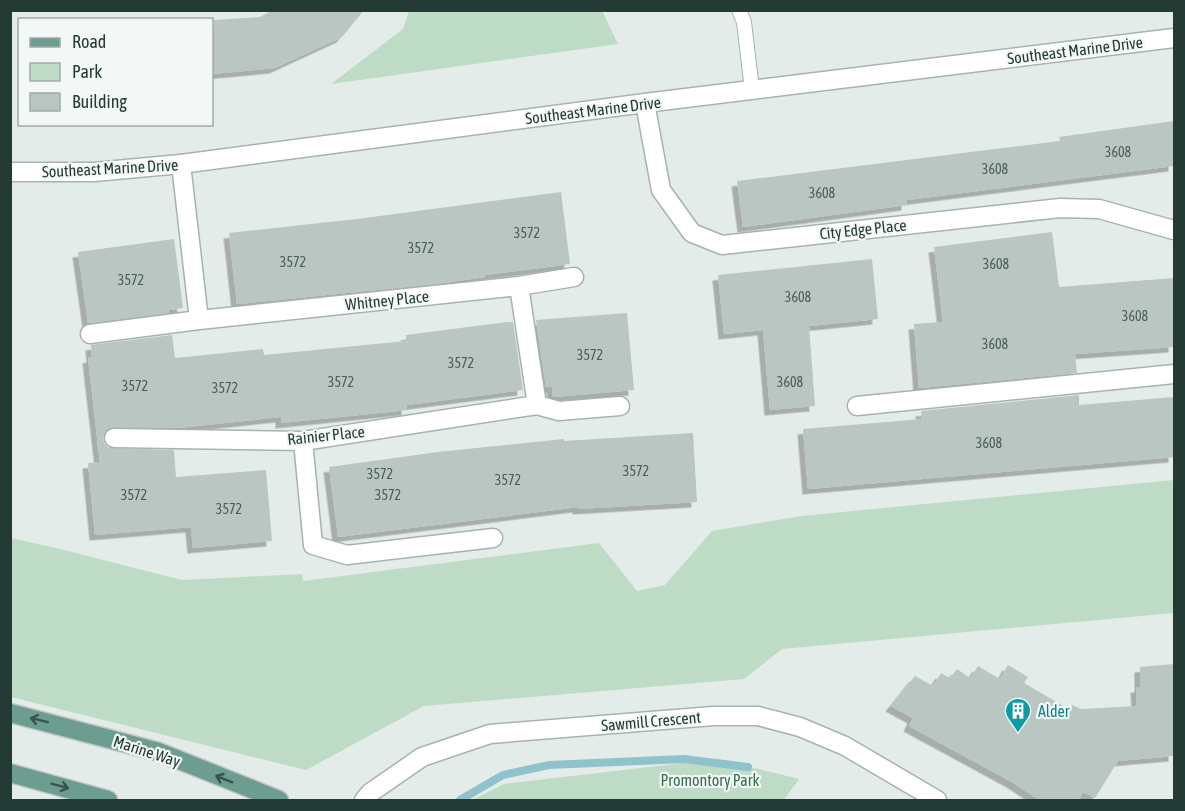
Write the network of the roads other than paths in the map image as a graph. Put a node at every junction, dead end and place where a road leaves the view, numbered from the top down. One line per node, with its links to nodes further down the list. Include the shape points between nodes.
1 (739, 10): 3 (lane, via 744,22)
2 (1174, 38): 3 (street, Southeast Marine Drive)
3 (752, 90): 4 (street, Southeast Marine Drive)
4 (645, 103): 5 (street, Southeast Marine Drive); 7 (street, City Edge Place, via 661,190 692,233 722,244 1060,208 1099,209)
5 (181, 164): 6 (street, Southeast Marine Drive, via 94,172); 10 (street)
6 (10, 172)
7 (1174, 230)
8 (574, 277): 9 (street, Whitney Place)
9 (519, 286): 10 (street, Whitney Place); 13 (street)
10 (199, 320): 11 (street, Whitney Place)
11 (90, 334)
12 (1174, 374): 15 (street)
13 (537, 405): 14 (street, Rainier Place, via 559,411); 17 (street, Rainier Place)
14 (620, 406)
15 (857, 406)
16 (114, 438): 17 (street, Rainier Place)
17 (303, 441): 18 (street, via 313,545 347,555)
18 (493, 538)
19 (10, 713): 22 (main road, Marine Way, one-way to 19, via 159,752)
20 (10, 773): 21 (main road, one-way to 21)
21 (108, 801)
22 (279, 801)
23 (364, 801): 24 (street, Sawmill Crescent, via 422,757 490,734 713,716 758,716 800,727 845,746)
24 (938, 801)

